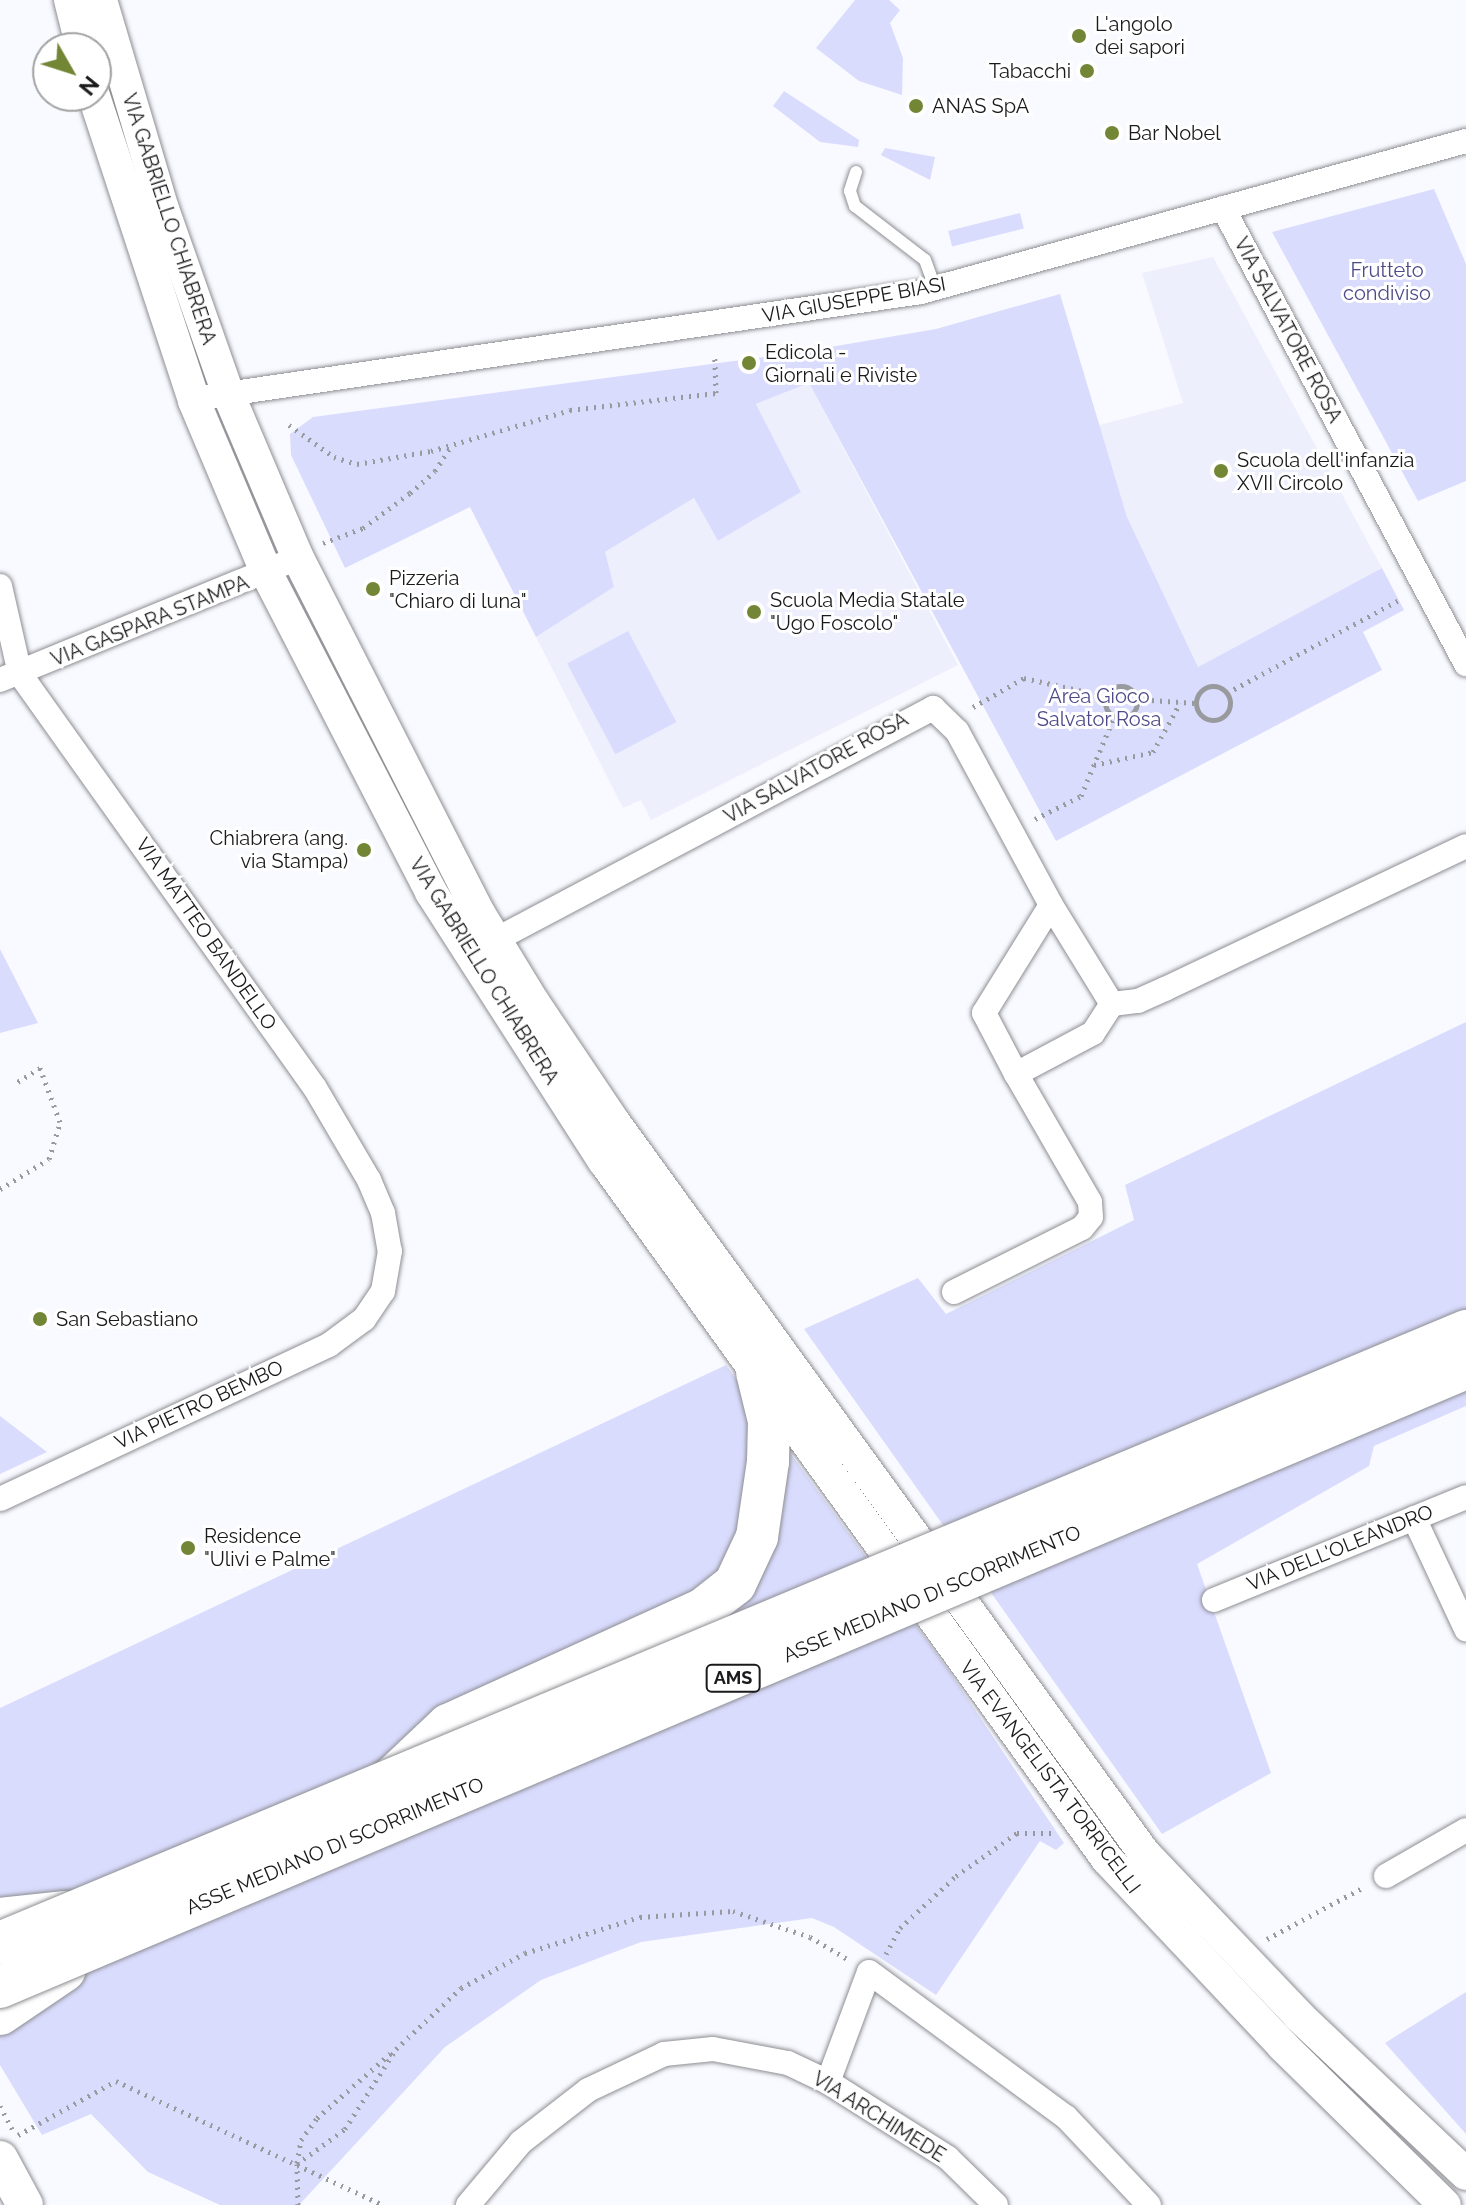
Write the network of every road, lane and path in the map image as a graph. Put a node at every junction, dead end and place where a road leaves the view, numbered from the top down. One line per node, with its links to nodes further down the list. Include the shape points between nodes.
1 (70, 0): 3 (street)
2 (101, 0): 10 (street, VIA GABRIELLO CHIABRERA, via 163,209)
3 (78, 32)
4 (99, 112): 11 (street, VIA GABRIELLO CHIABRERA)
5 (1466, 141): 7 (street, VIA GIUSEPPE BIASI)
6 (856, 172): 8 (lane, via 850,191 855,206 925,260)
7 (1223, 208): 8 (street, VIA GIUSEPPE BIASI); 18 (street, VIA SALVATORE ROSA)
8 (935, 288): 10 (street, VIA GIUSEPPE BIASI)
9 (715, 356): 13 (path, via 716,393 570,410)
10 (227, 391): 11 (street); 14 (street, VIA GABRIELLO CHIABRERA)
11 (193, 399): 15 (street, VIA GABRIELLO CHIABRERA)
12 (289, 425): 13 (path, via 334,457 357,464)
13 (453, 444): 14 (path, via 435,471 410,493 363,528)
14 (308, 552): 15 (street, VIA GASPARA STAMPA); 31 (street, VIA GABRIELLO CHIABRERA)
15 (267, 574): 19 (street, VIA GASPARA STAMPA); 40 (street, VIA GABRIELLO CHIABRERA, via 431,892 604,1161)
16 (0, 586): 19 (street, VIA MATTEO BANDELLO)
17 (1401, 599): 20 (path)
18 (1466, 664)
19 (10, 677): 36 (street, VIA MATTEO BANDELLO, via 315,1088 383,1213 390,1251)
20 (1227, 693): 24 (path, via 1208,686); 24 (path, via 1229,709 1215,720 1204,718)
21 (1105, 696): 22 (path, via 1114,686 1125,686); 25 (path, via 1024,678); 26 (path, via 1106,709)
22 (1136, 699): 23 (path); 26 (path, via 1130,716)
23 (1180, 703): 24 (path); 27 (path, via 1153,752)
24 (1195, 703)
25 (973, 707)
26 (1114, 717): 27 (path)
27 (1093, 766): 28 (path, via 1081,796)
28 (1035, 819)
29 (1466, 846): 32 (street, via 1165,989 1138,1001)
30 (1051, 905): 31 (street, VIA SALVATORE ROSA, via 957,731 933,708); 32 (street, VIA SALVATORE ROSA); 33 (street, via 984,1013)
31 (495, 940): 41 (street, VIA GABRIELLO CHIABRERA, via 614,1122)
32 (1112, 1004): 33 (street, via 1093,1033)
33 (1016, 1074): 37 (street, via 1090,1202 1091,1217 1082,1228)
34 (14, 1084): 35 (path, via 40,1068 60,1122 49,1159)
35 (0, 1189)
36 (383, 1291): 43 (street, VIA PIETRO BEMBO, via 364,1319 329,1345)
37 (954, 1292)
38 (1466, 1331): 48 (highway, ASSE MEDIANO DI SCORRIMENTO / AMS, bridge)
39 (1466, 1368): 56 (highway, ASSE MEDIANO DI SCORRIMENTO / AMS, bridge)
40 (757, 1372): 44 (street, VIA GABRIELLO CHIABRERA); 48 (highway, bridge, via 770,1439 757,1537 735,1584 676,1623 448,1725)
41 (877, 1483): 65 (street, VIA EVANGELISTA TORRICELLI, via 1144,1853 1299,2016)
42 (1466, 1497): 45 (street, VIA DELL'OLEANDRO)
43 (0, 1499)
44 (848, 1500): 49 (street, VIA EVANGELISTA TORRICELLI)
45 (1414, 1518): 46 (street, VIA DELL'OLEANDRO); 47 (street)
46 (1214, 1600)
47 (1466, 1629)
48 (386, 1785): 52 (highway, ASSE MEDIANO DI SCORRIMENTO / AMS, bridge)
49 (1083, 1828): 57 (path, via 1070,1836 1017,1833 956,1876 900,1928); 72 (street, VIA EVANGELISTA TORRICELLI, via 1163,1924)
50 (1466, 1830): 51 (street)
51 (1386, 1876): 55 (path)
52 (79, 1911): 53 (highway, bridge); 54 (highway, ASSE MEDIANO DI SCORRIMENTO / AMS, bridge)
53 (0, 1919)
54 (0, 1943)
55 (1256, 1945)
56 (100, 1946): 58 (highway, ASSE MEDIANO DI SCORRIMENTO / AMS, bridge); 59 (highway, bridge)
57 (872, 1974): 60 (path, via 810,1937 733,1911 640,1917 512,1960 461,1988); 61 (street); 71 (street, via 1066,2117)
58 (0, 1987)
59 (0, 2014)
60 (396, 2049): 64 (path, via 345,2129); 64 (path, via 317,2118 301,2140)
61 (828, 2082): 69 (street, VIA ARCHIMEDE, via 788,2063 752,2055 713,2049 664,2054 610,2078 547,2119 488,2175); 70 (street, VIA ARCHIMEDE, via 948,2158)
62 (29, 2128): 64 (path, via 116,2081)
63 (0, 2159): 66 (main road)
64 (297, 2164): 67 (path); 68 (path)
65 (1466, 2174)
66 (25, 2205)
67 (298, 2205)
68 (383, 2205)
69 (468, 2205)
70 (996, 2205)
71 (1149, 2205)
72 (1445, 2205)

